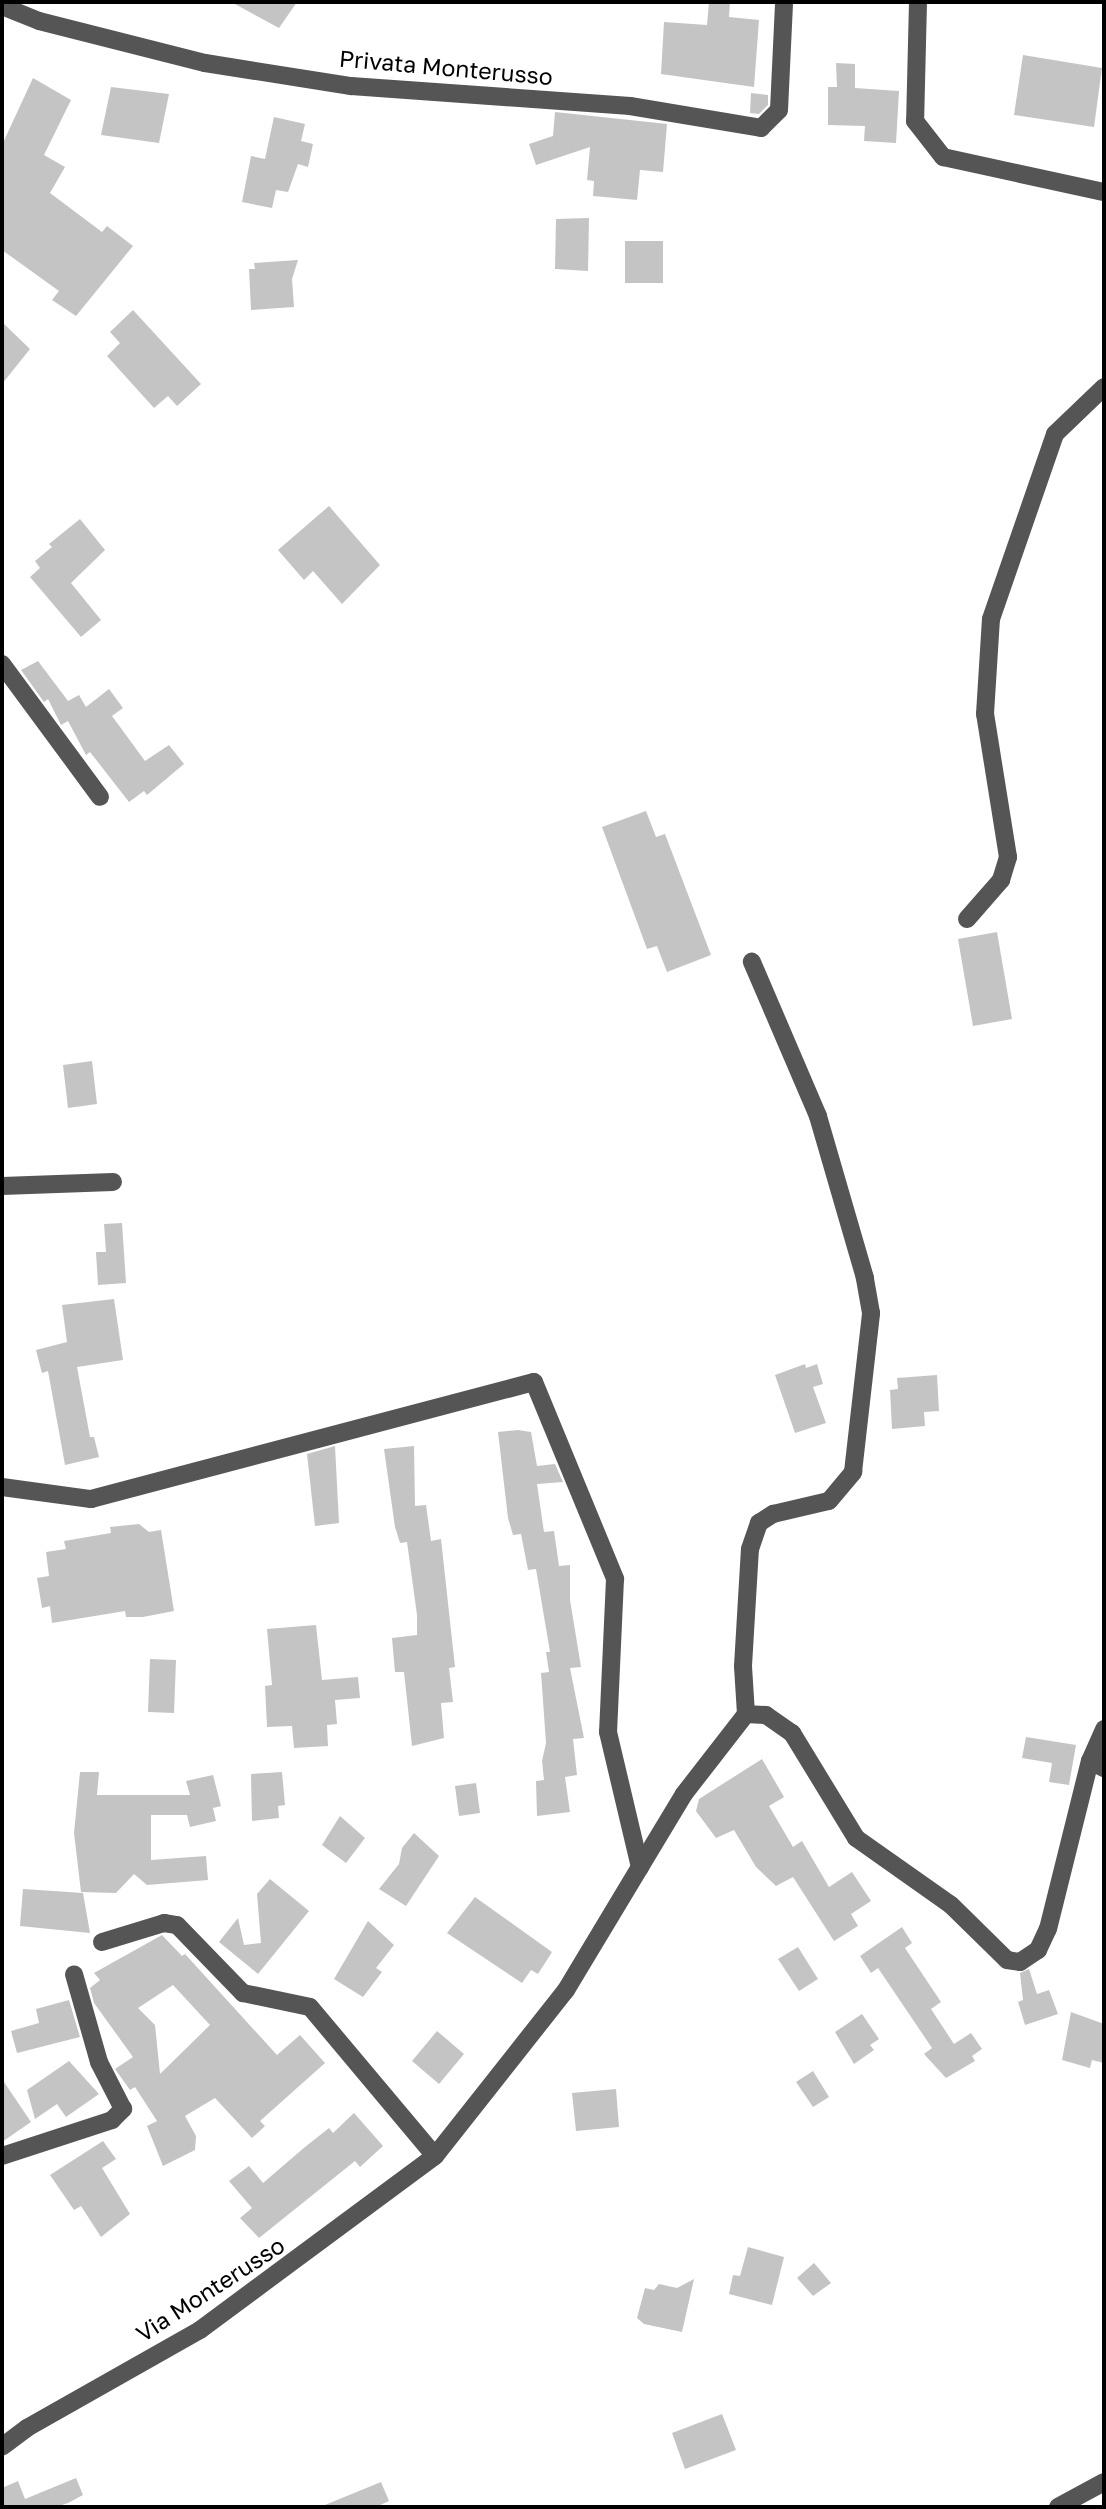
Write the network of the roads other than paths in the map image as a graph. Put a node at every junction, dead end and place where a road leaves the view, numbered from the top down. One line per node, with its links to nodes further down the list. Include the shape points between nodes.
1 (784, 2): 3 (street, Privata Monterusso, via 779,110 761,128 630,106 351,86 231,67 39,21)
2 (918, 2): 4 (street, via 915,121 943,157)
3 (2, 5)
4 (1103, 189)
5 (1104, 387): 8 (street, via 1055,434 991,619 985,714 1008,857 1001,880)
6 (2, 664): 7 (street)
7 (100, 797)
8 (967, 919)
9 (752, 962): 13 (street, via 818,1116 871,1313 853,1472 830,1501 772,1514 759,1523 750,1549 743,1666)
10 (113, 1182): 11 (street)
11 (2, 1186)
12 (2, 1487): 16 (street, via 91,1499 534,1382 615,1579 608,1732)
13 (746, 1714): 15 (street, via 766,1715 792,1733 856,1838 951,1905 1007,1960 1020,1962 1038,1950 1048,1929 1069,1831); 16 (street, Via Monterusso, via 684,1794)
14 (1104, 1729): 15 (street)
15 (1097, 1764)
16 (640, 1867): 20 (street, Via Monterusso, via 566,1990)
17 (102, 1942): 20 (street, via 164,1923 177,1926 243,1993 310,2007)
18 (74, 1974): 19 (street, via 99,2062 123,2109 112,2120)
19 (2, 2155)
20 (435, 2156): 21 (street, Via Monterusso, via 200,2330 27,2428)
21 (2, 2447)
22 (1104, 2482): 23 (street)
23 (1059, 2507)

